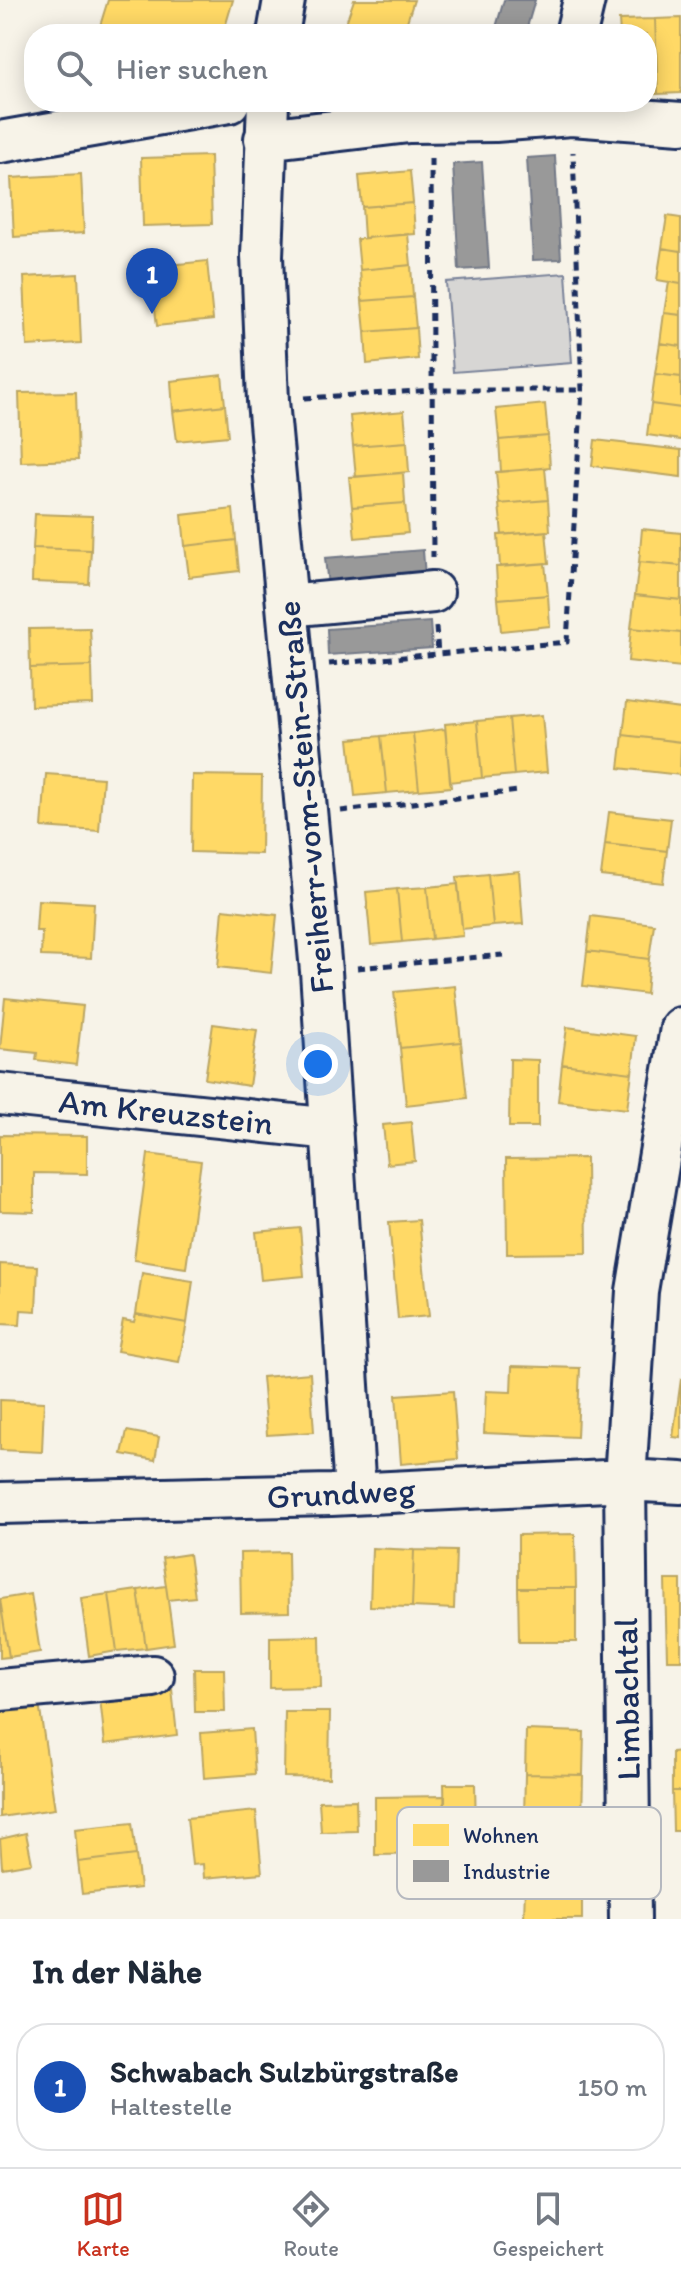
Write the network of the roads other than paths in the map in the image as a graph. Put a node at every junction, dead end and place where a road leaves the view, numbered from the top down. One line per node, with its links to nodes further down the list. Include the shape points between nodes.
1 (284, 0): 3 (street)
2 (584, 0): 4 (street)
3 (280, 24)
4 (578, 24)
5 (172, 112): 10 (street)
6 (555, 112): 8 (street, via 495,121)
7 (572, 112): 9 (street)
8 (266, 120): 12 (street, Freiherr-vom-Stein-Straße, via 262,256 268,401)
9 (681, 123)
10 (0, 142)
11 (433, 592): 12 (street)
12 (288, 606): 15 (street, Freiherr-vom-Stein-Straße)
13 (681, 1028): 16 (street, Limbachtal, via 637,1291)
14 (0, 1094): 15 (street, Am Kreuzstein)
15 (332, 1129): 18 (street, Freiherr-vom-Stein-Straße)
16 (625, 1480): 17 (street, Grundweg); 18 (street, Grundweg); 22 (street, Limbachtal)
17 (681, 1483)
18 (355, 1493): 19 (street, Grundweg)
19 (0, 1503)
20 (153, 1676): 21 (street)
21 (0, 1690)
22 (629, 1807)
23 (630, 1899): 24 (street, Limbachtal)
24 (630, 1919)

